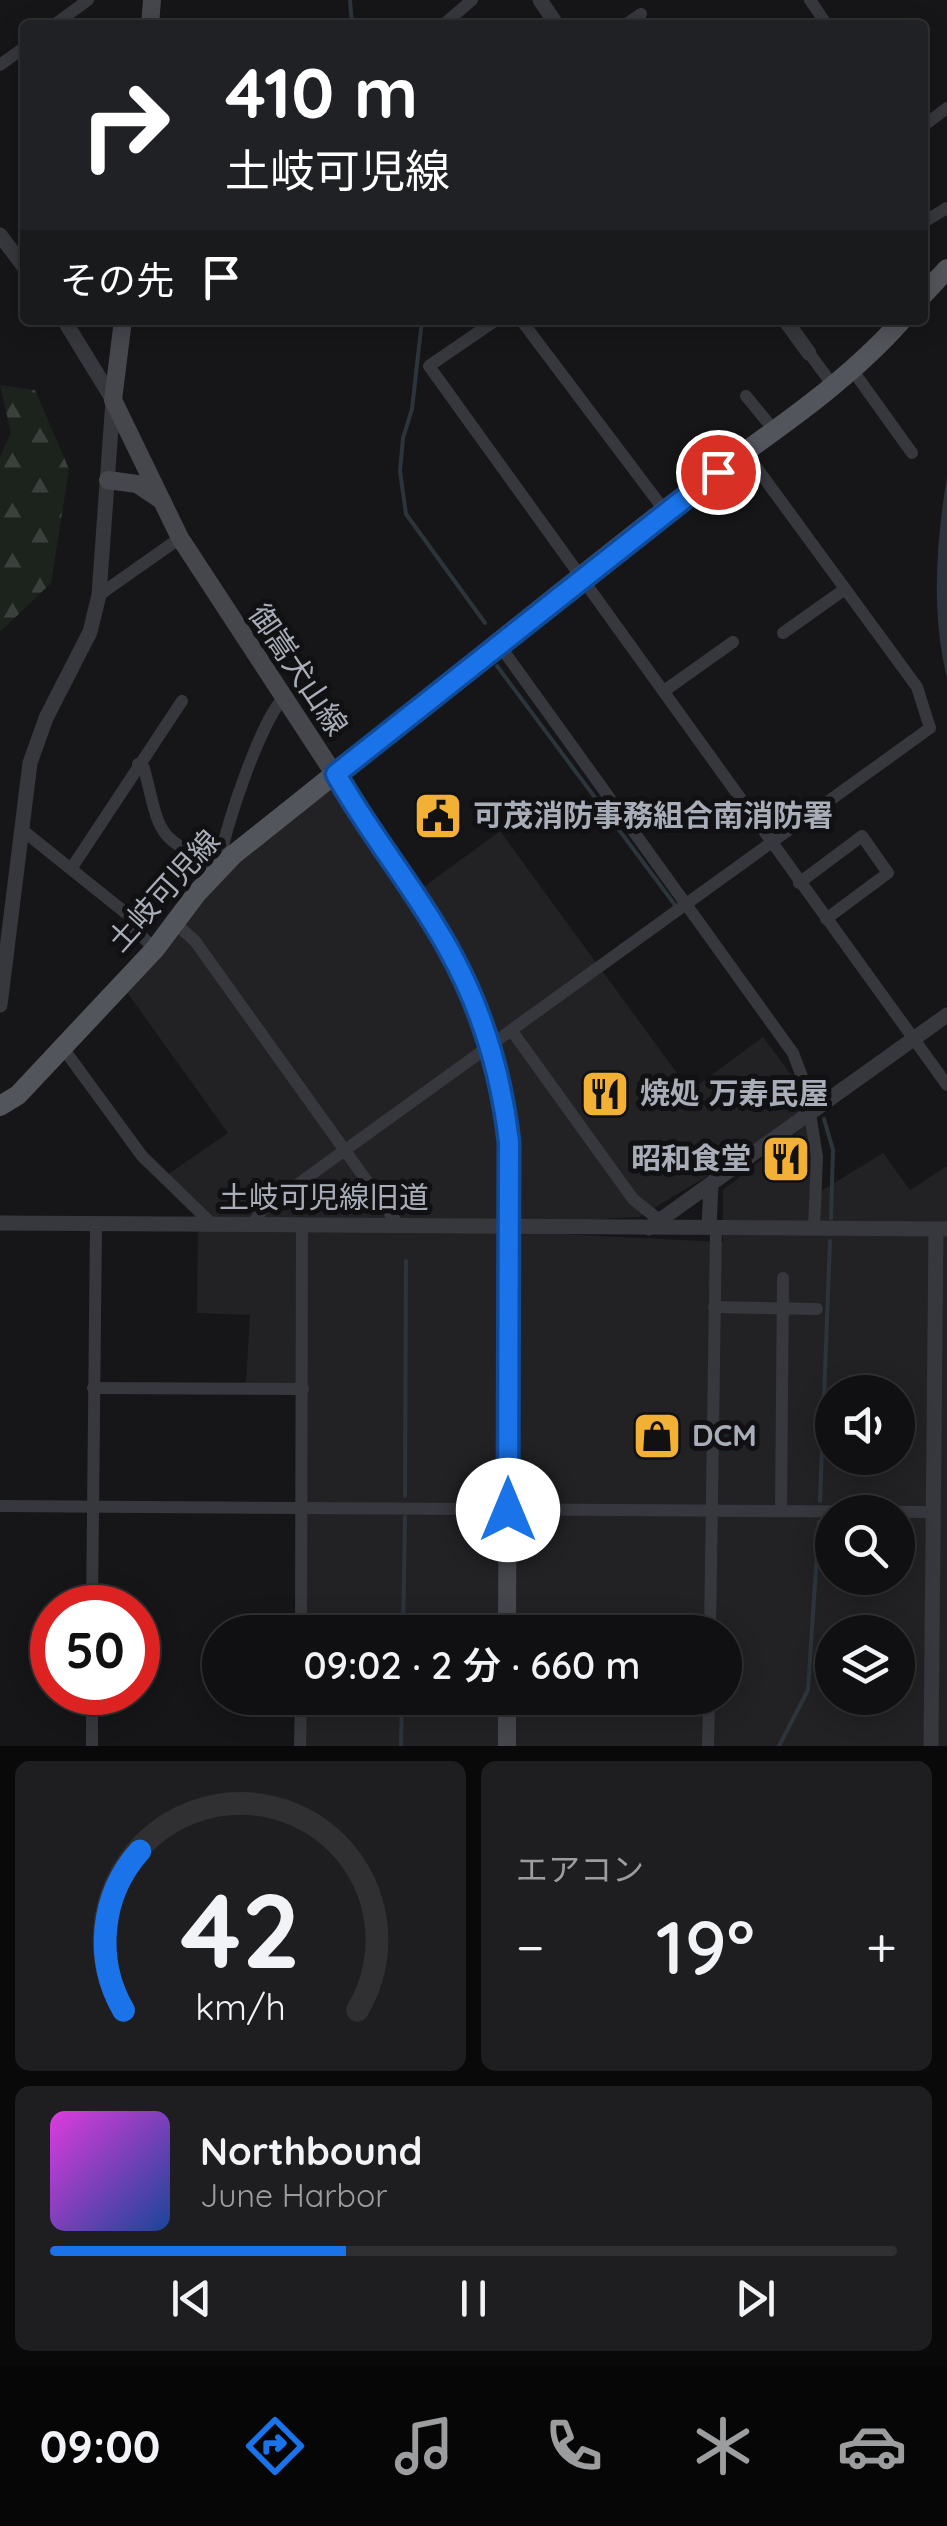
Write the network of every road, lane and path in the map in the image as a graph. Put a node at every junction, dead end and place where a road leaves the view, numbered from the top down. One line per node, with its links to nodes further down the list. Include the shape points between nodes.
1 (472, 0): 5 (street)
2 (80, 2): 4 (street)
3 (641, 14): 6 (street)
4 (60, 20)
5 (449, 20)
6 (632, 20)
7 (20, 50): 8 (street)
8 (0, 65)
9 (0, 235): 10 (street)
10 (20, 261)
11 (67, 325): 21 (street)
12 (122, 325): 21 (main road)
13 (489, 325): 29 (street, via 429,366)
14 (525, 325): 27 (street)
15 (788, 325): 17 (street)
16 (897, 325): 18 (main road, 土岐可児線)
17 (808, 353): 19 (street)
18 (851, 368): 19 (main road, 土岐可児線); 24 (street)
19 (832, 384): 22 (main road, 土岐可児線)
20 (746, 396): 22 (street)
21 (112, 400): 25 (street); 26 (main road, 御嵩犬山線)
22 (774, 430): 23 (main road, 土岐可児線)
23 (745, 452): 27 (main road, 土岐可児線); 30 (street)
24 (912, 453)
25 (108, 480): 26 (main road, via 138,484); 31 (street)
26 (162, 500): 28 (main road, 御嵩犬山線)
27 (665, 511): 29 (main road, 土岐可児線)
28 (180, 538): 31 (street); 37 (main road, 御嵩犬山線)
29 (580, 578): 34 (main road, 土岐可児線); 35 (street)
30 (845, 589): 32 (street); 41 (street, via 917,687 930,728)
31 (99, 596): 40 (street, via 90,632 30,763)
32 (783, 633)
33 (733, 642): 35 (street)
34 (498, 644): 39 (main road, 土岐可児線); 45 (street)
35 (664, 691): 41 (street)
36 (182, 700): 38 (street)
37 (283, 700): 39 (main road, 御嵩犬山線); 43 (street, via 270,713 230,817)
38 (138, 764): 42 (street); 43 (street, via 157,828)
39 (336, 774): 43 (main road, 土岐可児線); 53 (main road, 御嵩犬山線, via 450,951)
40 (21, 829): 42 (street); 49 (street)
41 (772, 844): 44 (street); 45 (street)
42 (72, 868): 48 (street, via 132,918 135,930)
43 (219, 870): 47 (main road, 土岐可児線)
44 (800, 882): 46 (street); 46 (street, via 862,836 871,848 888,873)
45 (687, 905): 51 (street); 57 (street, via 793,1054)
46 (826, 919): 52 (street)
47 (174, 923): 48 (main road, 土岐可児線); 58 (street, via 195,941)
48 (156, 948): 54 (main road, 土岐可児線)
49 (0, 1005)
50 (947, 1015): 52 (street)
51 (512, 1030): 53 (street); 62 (street)
52 (914, 1038): 55 (street); 57 (street)
53 (491, 1045): 58 (street); 67 (main road, 御嵩犬山線, via 509,1142)
54 (63, 1048): 56 (main road, 土岐可児線); 63 (street, via 142,1156)
55 (947, 1085)
56 (0, 1106)
57 (813, 1112): 59 (street); 69 (street)
58 (345, 1150): 64 (street, via 262,1210); 66 (street)
59 (711, 1185): 62 (street); 68 (street)
60 (0, 1223): 61 (street, 土岐可児線旧道)
61 (96, 1224): 63 (street, 土岐可児線旧道); 75 (street)
62 (654, 1224): 67 (street, 土岐可児線旧道); 68 (street, 土岐可児線旧道)
63 (213, 1225): 64 (street, 土岐可児線旧道)
64 (252, 1225): 65 (street, 土岐可児線旧道)
65 (302, 1225): 66 (street, 土岐可児線旧道); 76 (street)
66 (399, 1226): 67 (street, 土岐可児線旧道)
67 (509, 1227): 80 (main road, 御嵩犬山線)
68 (712, 1227): 69 (street, 土岐可児線旧道); 72 (street)
69 (814, 1228): 70 (street, 土岐可児線旧道)
70 (942, 1229): 83 (street)
71 (783, 1278): 73 (street)
72 (714, 1307): 73 (street); 81 (street)
73 (783, 1308): 74 (street); 82 (street)
74 (817, 1309)
75 (94, 1388): 76 (street); 77 (street)
76 (303, 1389): 79 (street)
77 (92, 1505): 78 (street); 79 (street); 84 (street)
78 (0, 1506)
79 (300, 1509): 80 (street); 85 (street)
80 (508, 1510): 81 (street); 86 (main road, 御嵩犬山線)
81 (712, 1510): 82 (street); 87 (street)
82 (782, 1511): 83 (street)
83 (931, 1512): 96 (street)
84 (92, 1585)
85 (300, 1615)
86 (508, 1615)
87 (710, 1615)
88 (92, 1715): 92 (street)
89 (301, 1715): 93 (street)
90 (507, 1715): 94 (main road)
91 (708, 1715): 95 (street)
92 (92, 1746)
93 (300, 1746)
94 (506, 1746)
95 (708, 1746)
96 (931, 1746)

